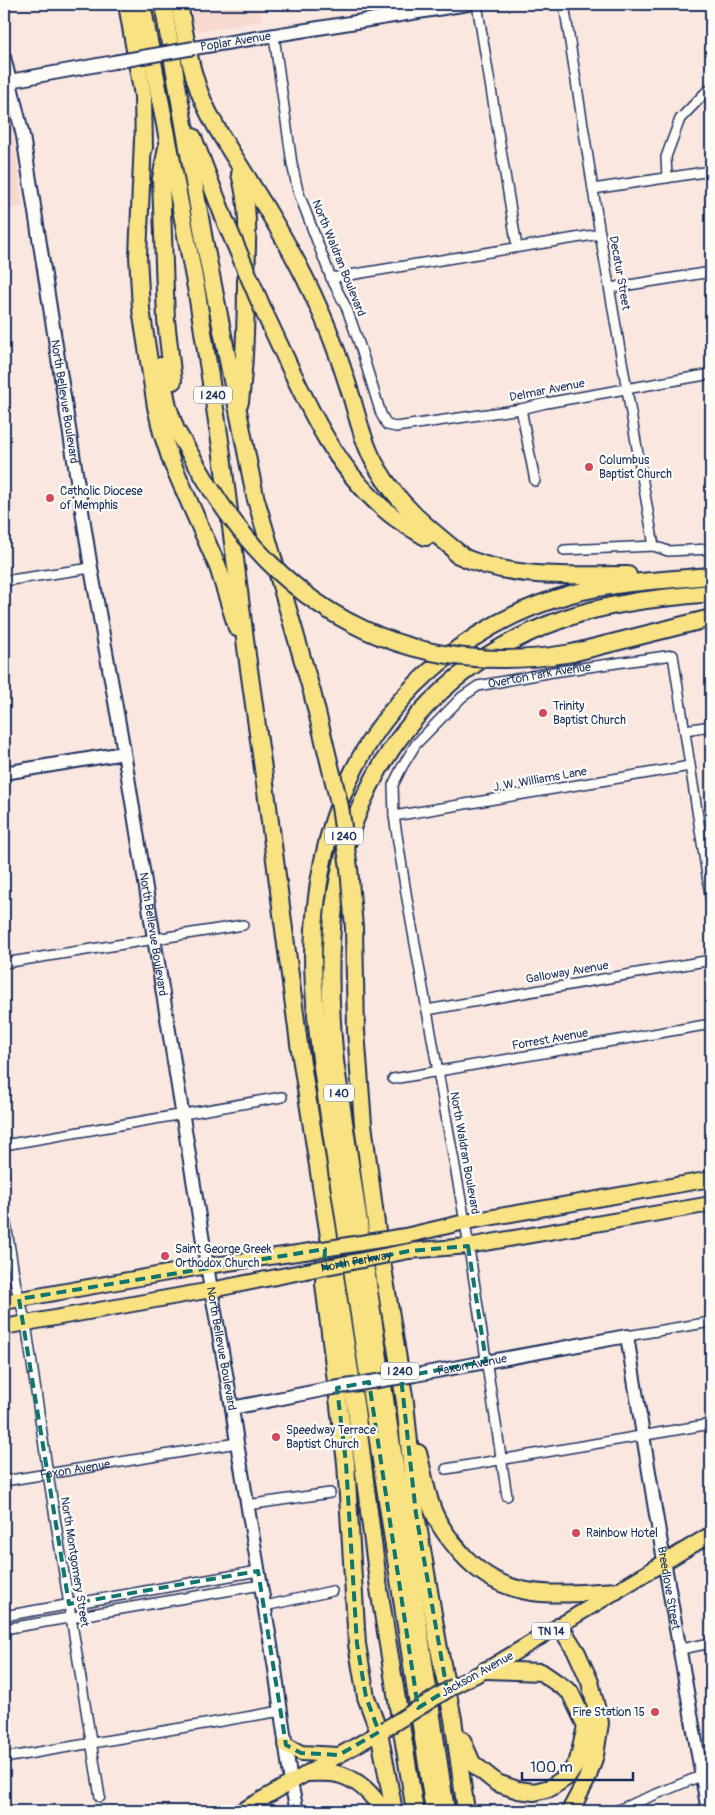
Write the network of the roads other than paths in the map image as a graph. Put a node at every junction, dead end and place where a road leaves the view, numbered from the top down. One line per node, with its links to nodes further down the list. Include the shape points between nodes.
1 (127, 4): 14 (highway, via 143,96)
2 (142, 4): 13 (highway, I 240)
3 (163, 4): 12 (highway, I 240)
4 (179, 4): 15 (highway, via 201,97)
5 (468, 4): 8 (street, Poplar Avenue)
6 (477, 4): 20 (street)
7 (564, 4): 18 (street, Decatur Street)
8 (274, 36): 10 (street, Poplar Avenue, bridge); 22 (street, North Waldran Boulevard, via 296,182)
9 (4, 57): 10 (street, North Bellevue Boulevard)
10 (6, 81): 35 (street, North Bellevue Boulevard, via 22,136)
11 (711, 89): 17 (street, via 680,119 666,157)
12 (181, 111): 27 (highway, I 240); 34 (highway, bridge, via 265,314 323,434 356,480 391,515)
13 (168, 137): 29 (highway, via 161,179 166,320); 40 (highway, I 240, via 221,447)
14 (143, 139): 29 (highway, via 152,308 168,407); 40 (highway, via 138,256 141,310 156,407 172,463 218,567)
15 (236, 162): 27 (highway, via 247,208 245,366); 34 (highway, via 253,186 318,306 378,469 411,514)
16 (711, 171): 17 (street)
17 (667, 178): 18 (street)
18 (593, 189): 19 (street, Decatur Street)
19 (600, 234): 20 (street); 23 (street, Decatur Street)
20 (517, 247): 22 (street)
21 (711, 272): 23 (street)
22 (331, 278): 28 (street, North Waldran Boulevard, via 346,309 380,414)
23 (610, 288): 25 (street, Decatur Street)
24 (711, 374): 25 (street, Delmar Avenue)
25 (628, 388): 26 (street, Delmar Avenue); 31 (street, Decatur Street)
26 (522, 409): 28 (street, Delmar Avenue, via 396,427); 30 (street)
27 (239, 416): 74 (highway, I 240, bridge, via 255,496 312,692 340,807 354,928 356,1031 363,1124 376,1231)
28 (387, 425)
29 (180, 428): 39 (highway, bridge, via 211,489 236,527 266,561 310,599 356,626 407,646 460,657 517,660 572,653)
30 (535, 480)
31 (654, 546): 32 (street, via 668,551); 33 (street)
32 (711, 549)
33 (564, 550)
34 (464, 558): 36 (highway, via 526,574)
35 (91, 568): 37 (street); 43 (street, North Bellevue Boulevard)
36 (711, 575): 117 (highway, I 40, via 571,594 515,615 461,646 417,684 374,736 348,781 324,856 317,889 313,955 317,1024)
37 (4, 582)
38 (711, 593): 118 (highway, I 40, via 657,598 565,618 515,639 462,672 421,711 387,756 356,818 338,884 330,957 334,1061)
39 (711, 618)
40 (247, 656): 63 (highway, I 240)
41 (711, 726): 42 (street)
42 (685, 730): 44 (street); 46 (street, Overton Park Avenue, via 673,655 478,686 462,697 416,744 393,785)
43 (124, 753): 45 (street); 49 (street, North Bellevue Boulevard)
44 (690, 766): 46 (street, J. W. Williams Lane); 47 (street)
45 (4, 773)
46 (394, 816): 52 (street, North Waldran Boulevard)
47 (711, 901)
48 (243, 925): 49 (street)
49 (154, 939): 51 (street); 57 (street, North Bellevue Boulevard)
50 (711, 960): 52 (street, Galloway Avenue)
51 (4, 963)
52 (426, 1010): 54 (street, North Waldran Boulevard)
53 (711, 1024): 54 (street, Forrest Avenue)
54 (438, 1071): 55 (street, Forrest Avenue); 62 (street, North Waldran Boulevard)
55 (393, 1080)
56 (282, 1097): 57 (street)
57 (182, 1114): 58 (street); 65 (street, North Bellevue Boulevard)
58 (4, 1146)
59 (711, 1179): 62 (main road, North Parkway)
60 (711, 1204): 64 (main road, North Parkway)
61 (4, 1212): 67 (street, North Montgomery Street)
62 (464, 1222): 64 (street, North Waldran Boulevard); 65 (main road, North Parkway, bridge, via 405,1236)
63 (326, 1224): 103 (highway, via 324,1284 346,1463 357,1644 366,1697); 116 (highway, I 240)
64 (468, 1246): 66 (main road, North Parkway, bridge, via 409,1251); 73 (street, North Waldran Boulevard)
65 (206, 1266): 66 (street, North Bellevue Boulevard); 67 (main road, North Parkway)
66 (211, 1290): 70 (main road, North Parkway); 75 (street, North Bellevue Boulevard)
67 (19, 1299): 68 (main road, North Parkway); 70 (street, North Montgomery Street)
68 (4, 1302)
69 (711, 1322): 72 (street, Faxon Avenue)
70 (26, 1323): 71 (main road, North Parkway); 81 (street, North Montgomery Street)
71 (4, 1327)
72 (627, 1336): 73 (street, Faxon Avenue); 77 (street, Breedlove Street)
73 (486, 1361): 75 (street, Faxon Avenue, bridge); 79 (street, North Waldran Boulevard)
74 (405, 1402): 90 (highway, via 434,1515 449,1539 477,1570 496,1582 524,1591 553,1595); 102 (highway, I 240, via 416,1514)
75 (232, 1408): 78 (street, North Bellevue Boulevard)
76 (711, 1424): 77 (street)
77 (643, 1436): 79 (street); 87 (street, Breedlove Street)
78 (237, 1443): 81 (street, Faxon Avenue); 85 (street, North Bellevue Boulevard)
79 (501, 1461): 80 (street); 84 (street, North Waldran Boulevard)
80 (446, 1470)
81 (48, 1474): 82 (street, Faxon Avenue); 92 (street, North Montgomery Street)
82 (4, 1481)
83 (330, 1492): 85 (street)
84 (507, 1496)
85 (248, 1505): 88 (street, North Bellevue Boulevard)
86 (711, 1534): 87 (main road, Jackson Avenue / TN 14)
87 (665, 1562): 90 (main road, Jackson Avenue / TN 14); 99 (street, Breedlove Street)
88 (258, 1571): 89 (street, North Bellevue Boulevard); 92 (street)
89 (261, 1585): 93 (street, North Bellevue Boulevard); 95 (street)
90 (616, 1590): 96 (main road, Jackson Avenue / TN 14)
91 (332, 1591): 93 (street)
92 (69, 1604): 94 (street); 95 (street, North Montgomery Street)
93 (265, 1606): 101 (street, North Bellevue Boulevard)
94 (4, 1616)
95 (71, 1617): 97 (street); 104 (street, North Montgomery Street)
96 (560, 1626): 100 (main road, Jackson Avenue / TN 14); 120 (highway, via 590,1682 600,1722 587,1779)
97 (4, 1629)
98 (711, 1643): 99 (street)
99 (681, 1649): 109 (street, Breedlove Street)
100 (486, 1670): 102 (highway, via 542,1672 570,1692 586,1726 578,1761 568,1776 550,1788 534,1792 497,1783 472,1763); 103 (main road, Jackson Avenue / TN 14, bridge)
101 (281, 1711): 104 (street); 105 (street, North Bellevue Boulevard)
102 (453, 1719): 119 (highway, I 240)
103 (382, 1730): 106 (main road, Jackson Avenue / TN 14); 115 (highway)
104 (91, 1743): 107 (street); 111 (street, North Montgomery Street)
105 (286, 1745): 106 (main road, via 301,1753); 110 (street, North Bellevue Boulevard)
106 (339, 1755): 108 (main road, Jackson Avenue / TN 14)
107 (4, 1758)
108 (309, 1772): 110 (main road, Jackson Avenue / TN 14); 114 (highway, via 338,1774 361,1785)
109 (703, 1775): 121 (street); 122 (street, Breedlove Street)
110 (292, 1783): 112 (main road, Jackson Avenue / TN 14); 113 (street, North Bellevue Boulevard)
111 (100, 1797)
112 (241, 1811)
113 (298, 1811)
114 (383, 1811)
115 (394, 1811)
116 (415, 1811)
117 (434, 1811)
118 (446, 1811)
119 (466, 1811)
120 (570, 1811)
121 (614, 1811)
122 (708, 1811)

